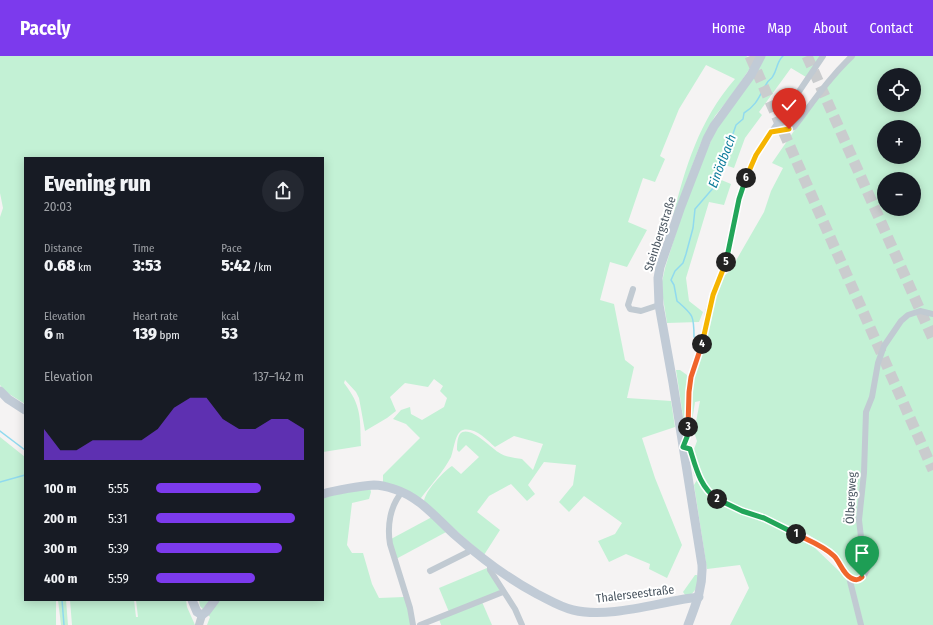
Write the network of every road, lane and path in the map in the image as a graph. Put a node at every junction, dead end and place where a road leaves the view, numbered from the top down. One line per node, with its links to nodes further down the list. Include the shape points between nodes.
1 (761, 56): 6 (main road, Steinbergstraße, via 751,75 714,126 693,173 660,267)
2 (823, 56): 4 (street)
3 (852, 56): 4 (street, via 819,92 794,127)
4 (771, 132): 10 (street, via 756,155 739,199 727,259 709,308 703,342 691,377 687,437)
5 (633, 289): 6 (street, via 628,305 630,309 640,311)
6 (659, 305): 10 (main road, Steinbergstraße)
7 (933, 314): 16 (street, Ölbergweg, via 920,311 908,315 901,321 884,346 878,363 872,397 866,412 859,520 868,560 867,569 858,580)
8 (0, 392): 9 (main road)
9 (24, 409)
10 (683, 447): 16 (street, via 690,449 697,474 710,493 735,508 764,518 813,542 834,556); 18 (main road, Steinbergstraße, via 700,552 702,578)
11 (402, 492): 12 (main road, Thalerseestraße, via 374,485); 13 (main road, Thalerseestraße, via 420,503); 23 (street, via 397,498 389,520 388,533)
12 (324, 494)
13 (471, 548): 14 (main road, Thalerseestraße); 15 (street, via 468,552)
14 (490, 565): 17 (street, Thalerseestraße, via 490,570); 18 (main road, Thalerseestraße, via 547,600 575,611 624,610)
15 (430, 570)
16 (849, 577): 27 (street)
17 (503, 592): 24 (street); 25 (street, Thalerseestraße)
18 (699, 597): 26 (main road, Steinbergstraße)
19 (192, 601): 21 (main road, via 197,612)
20 (214, 601): 21 (main road)
21 (202, 615): 22 (street)
22 (199, 625)
23 (413, 625)
24 (420, 625)
25 (522, 625)
26 (688, 625)
27 (861, 625)

